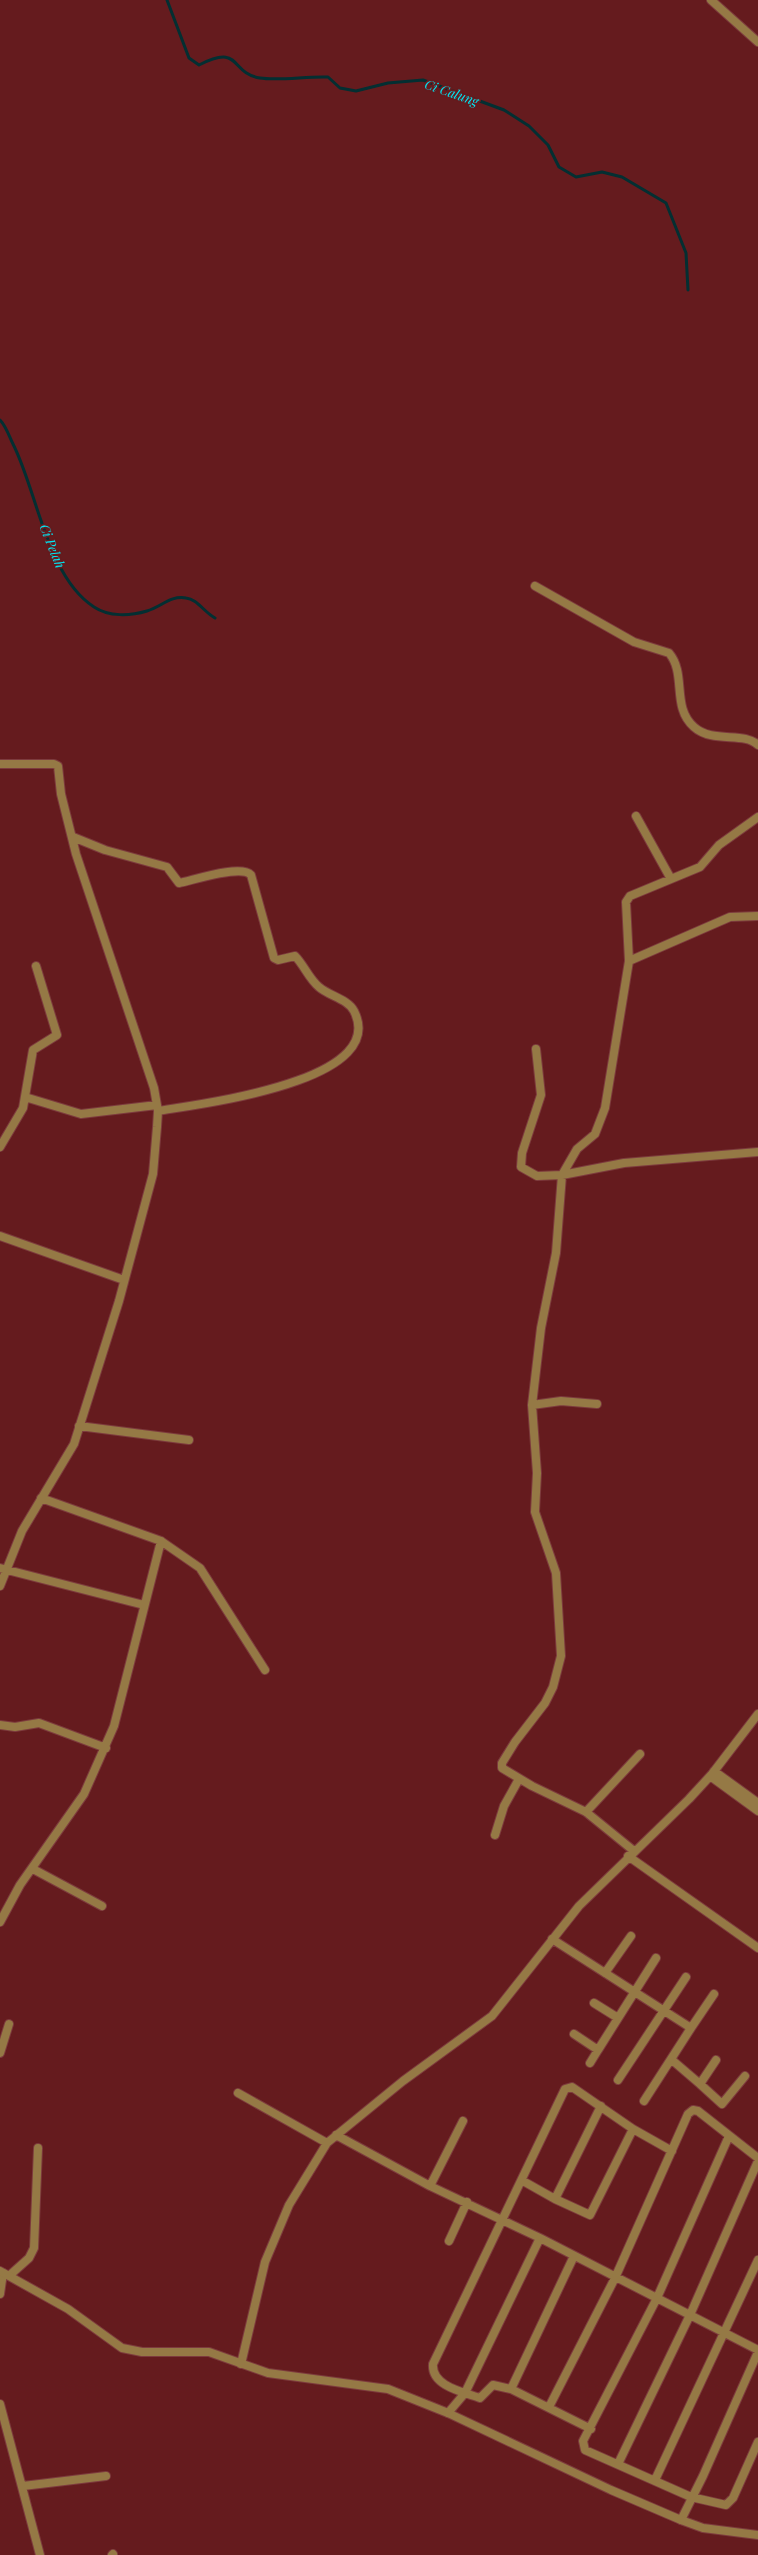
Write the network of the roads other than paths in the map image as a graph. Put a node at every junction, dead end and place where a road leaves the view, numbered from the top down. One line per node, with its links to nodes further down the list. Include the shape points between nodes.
1 (711, 0): 2 (street)
2 (758, 42)
3 (534, 586): 4 (street, via 634,642 669,653 676,668 681,707 695,728 707,735 750,740)
4 (758, 745)
5 (0, 764): 8 (street, via 57,764 61,794)
6 (636, 816): 9 (street)
7 (758, 817): 9 (street, via 719,845 700,866)
8 (74, 837): 15 (street, via 76,854 142,1049); 15 (street, via 105,850 167,867 179,884 238,870 248,872 251,875 274,958 278,960 295,956 319,988 351,1006 355,1014 358,1032 355,1044 315,1075 250,1094)
9 (671, 879): 11 (street, via 630,896 626,902)
10 (758, 916): 11 (street, via 730,917)
11 (629, 961): 18 (street, via 602,1119 595,1134 577,1149)
12 (36, 966): 14 (street, via 57,1035 33,1050)
13 (536, 1049): 18 (street, via 541,1095 523,1150 521,1167 536,1176)
14 (25, 1097): 15 (street, via 81,1114); 16 (street, via 23,1108)
15 (157, 1108): 20 (street, via 153,1174)
16 (0, 1147)
17 (758, 1152): 18 (street, via 624,1163)
18 (562, 1175): 22 (street, via 556,1252 541,1328)
19 (0, 1236): 20 (street)
20 (124, 1280): 23 (street)
21 (597, 1404): 22 (street, via 561,1401)
22 (532, 1405): 36 (street, via 536,1473 535,1512 556,1574 562,1643 559,1670 545,1703 502,1763 505,1772)
23 (79, 1426): 24 (street); 25 (street, via 71,1452)
24 (189, 1440)
25 (41, 1498): 26 (street); 27 (street)
26 (161, 1541): 29 (street); 30 (street, via 200,1568)
27 (3, 1570): 28 (street); 29 (street)
28 (0, 1586)
29 (144, 1605): 33 (street, via 114,1726)
30 (266, 1670)
31 (758, 1714): 35 (street)
32 (0, 1725): 33 (street, via 15,1727 39,1723)
33 (106, 1748): 42 (street, via 84,1794)
34 (640, 1754): 39 (street)
35 (712, 1773): 37 (street); 38 (street); 41 (street)
36 (519, 1778): 39 (street); 40 (street, via 504,1806)
37 (758, 1803)
38 (758, 1811)
39 (586, 1812): 41 (street)
40 (495, 1834)
41 (631, 1853): 46 (street, via 593,1890); 47 (street)
42 (33, 1869): 43 (street); 44 (street, via 20,1884)
43 (102, 1906)
44 (0, 1922)
45 (632, 1936): 49 (street)
46 (552, 1939): 49 (street); 72 (street, via 492,2016 403,2081)
47 (758, 1948)
48 (656, 1958): 51 (street)
49 (605, 1973): 51 (street)
50 (686, 1977): 54 (street)
51 (634, 1991): 54 (street); 55 (street)
52 (714, 1994): 57 (street)
53 (594, 2003): 55 (street)
54 (664, 2011): 57 (street); 65 (street)
55 (618, 2018): 59 (street)
56 (9, 2024): 60 (street)
57 (691, 2028): 61 (street)
58 (574, 2034): 59 (street)
59 (598, 2050): 63 (street)
60 (0, 2054)
61 (672, 2060): 66 (street); 68 (street)
62 (716, 2060): 66 (street)
63 (590, 2063)
64 (745, 2076): 66 (street, via 722,2104)
65 (618, 2080)
66 (700, 2084)
67 (238, 2093): 74 (street)
68 (644, 2101)
69 (601, 2106): 71 (street); 79 (street, via 572,2087 565,2089); 81 (street)
70 (462, 2121): 80 (street)
71 (633, 2129): 76 (street); 81 (street, via 590,2215)
72 (336, 2135): 74 (street); 80 (street)
73 (729, 2136): 76 (street, via 698,2111 693,2110 688,2114); 77 (street); 91 (street)
74 (327, 2143): 95 (street, via 289,2204 265,2262)
75 (38, 2148): 88 (street, via 34,2248 29,2258)
76 (672, 2151): 89 (street)
77 (758, 2158)
78 (758, 2161): 92 (street)
79 (523, 2181): 81 (street); 83 (street)
80 (430, 2186): 82 (street)
81 (555, 2199)
82 (467, 2202): 83 (street); 85 (street)
83 (504, 2220): 84 (street); 97 (street, via 433,2364 432,2370 440,2383)
84 (540, 2238): 86 (street); 97 (street)
85 (449, 2241)
86 (574, 2256): 89 (street); 96 (street)
87 (758, 2260): 93 (street)
88 (4, 2273): 90 (street); 95 (street, via 68,2309 122,2348 142,2352 209,2352)
89 (615, 2278): 91 (street); 99 (street)
90 (0, 2294)
91 (657, 2298): 92 (street); 101 (street)
92 (690, 2315): 93 (street); 103 (street)
93 (724, 2331): 94 (street); 105 (street)
94 (758, 2351): 107 (street, via 703,2476)
95 (241, 2364): 100 (street, via 273,2374 384,2388)
96 (511, 2389): 97 (street, via 496,2384 480,2398); 99 (street)
97 (465, 2393): 100 (street)
98 (0, 2404): 106 (street)
99 (549, 2407): 101 (street)
100 (448, 2413): 108 (street)
101 (591, 2429): 103 (street, via 583,2441 585,2450)
102 (758, 2442): 107 (street, via 730,2502 720,2504)
103 (618, 2464): 105 (street)
104 (106, 2476): 106 (street)
105 (655, 2480): 107 (street)
106 (23, 2486): 110 (street)
107 (691, 2497): 108 (street)
108 (681, 2520): 109 (street, via 703,2528)
109 (758, 2535)
110 (40, 2555)

